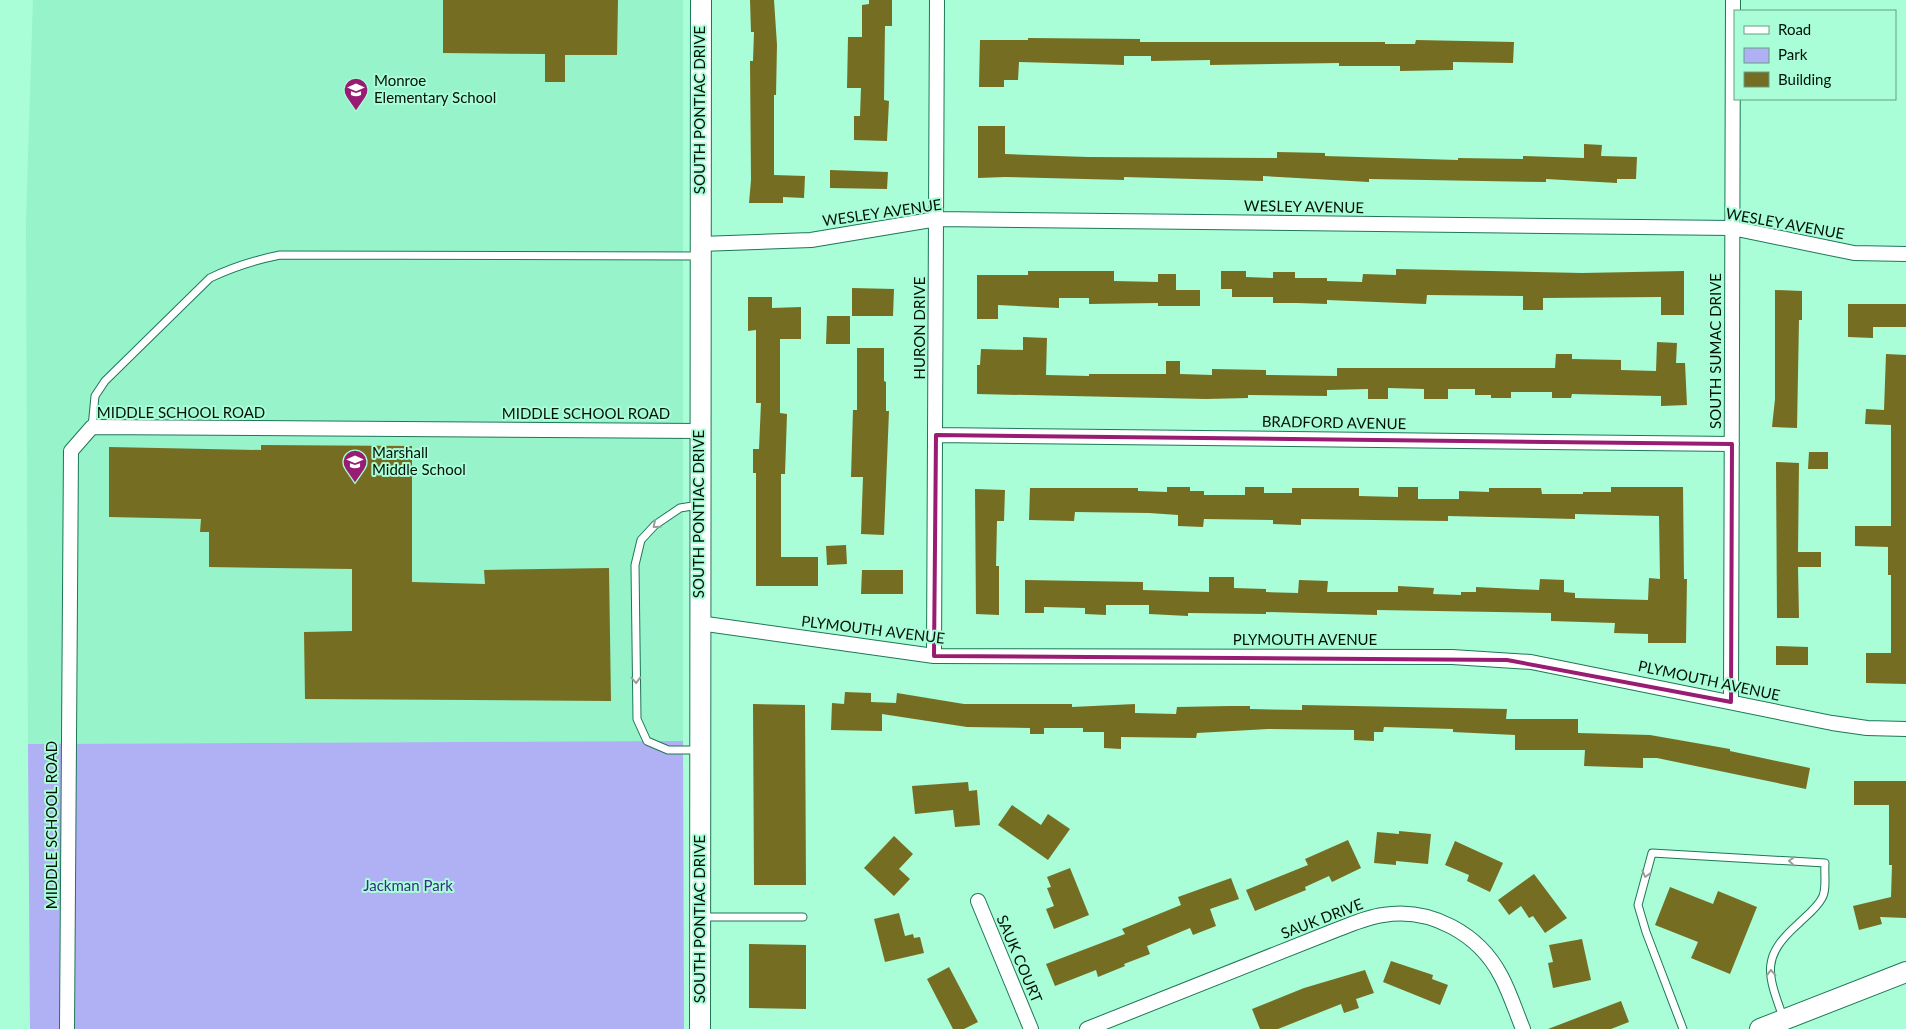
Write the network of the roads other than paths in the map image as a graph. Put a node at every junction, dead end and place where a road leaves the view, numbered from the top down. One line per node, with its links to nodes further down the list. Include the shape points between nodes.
1 (701, 0): 6 (street, SOUTH PONTIAC DRIVE)
2 (938, 0): 4 (street, HURON DRIVE)
3 (1733, 0): 5 (street, SOUTH SUMAC DRIVE)
4 (937, 219): 5 (street, WESLEY AVENUE); 6 (street, WESLEY AVENUE, via 811,240); 10 (street, HURON DRIVE)
5 (1732, 228): 7 (street, WESLEY AVENUE, via 1854,253); 11 (street, SOUTH SUMAC DRIVE)
6 (700, 250): 8 (lane, via 280,255 257,260 210,278 105,381 95,396); 9 (street, SOUTH PONTIAC DRIVE)
7 (1906, 254)
8 (92, 427): 9 (street, MIDDLE SCHOOL ROAD); 23 (street, MIDDLE SCHOOL ROAD, via 71,451)
9 (700, 431): 12 (street, SOUTH PONTIAC DRIVE)
10 (936, 435): 11 (street, BRADFORD AVENUE); 14 (street, HURON DRIVE)
11 (1732, 444): 15 (street, SOUTH SUMAC DRIVE)
12 (699, 505): 13 (street, SOUTH PONTIAC DRIVE); 17 (lane, one-way to 17, via 680,508 655,525 641,540 635,565 637,719 647,741 668,750)
13 (699, 624): 14 (street, PLYMOUTH AVENUE); 17 (street, SOUTH PONTIAC DRIVE)
14 (934, 656): 15 (street, PLYMOUTH AVENUE, via 1452,657 1507,660 1566,668)
15 (1731, 702): 16 (street, PLYMOUTH AVENUE, via 1850,726)
16 (1906, 729)
17 (700, 750): 19 (street, SOUTH PONTIAC DRIVE)
18 (978, 901): 25 (street, SAUK COURT)
19 (700, 917): 20 (lane); 24 (street, SOUTH PONTIAC DRIVE)
20 (803, 917)
21 (1906, 972): 22 (street)
22 (1784, 1020): 28 (lane, one-way to 28, via 1770,976 1772,956 1780,940 1823,897 1825,863 1652,853 1638,904); 29 (street)
23 (67, 1029)
24 (700, 1029)
25 (1031, 1029)
26 (1087, 1029): 27 (street, SAUK DRIVE, via 1336,930 1369,918 1399,913 1441,921 1470,938 1487,954 1501,976)
27 (1523, 1029)
28 (1683, 1029)
29 (1760, 1029)

